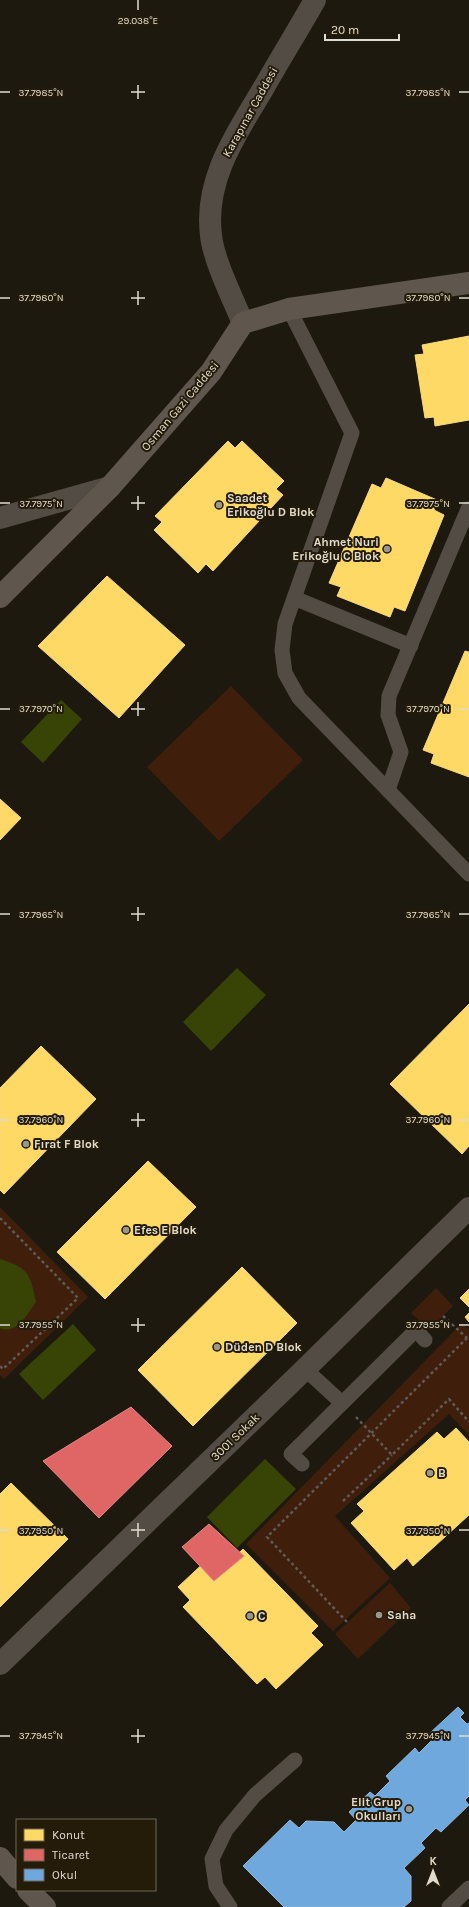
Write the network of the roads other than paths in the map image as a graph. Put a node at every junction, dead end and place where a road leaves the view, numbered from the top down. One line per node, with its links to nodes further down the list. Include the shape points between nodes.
1 (315, 0): 4 (street, Karapınar Caddesi, via 229,147 215,180 210,205 210,235)
2 (469, 283): 3 (street)
3 (289, 309): 4 (street); 9 (lane, via 352,433)
4 (243, 323): 5 (street, Osman Gazi Caddesi, via 211,372)
5 (110, 487): 7 (street); 8 (street, Osman Gazi Caddesi)
6 (468, 509): 10 (lane)
7 (0, 518)
8 (0, 597)
9 (294, 598): 10 (lane); 11 (lane, via 282,650 286,673 299,698)
10 (411, 646): 11 (lane, via 390,696 388,715 401,752)
11 (388, 790): 12 (lane)
12 (469, 874)
13 (469, 1208): 15 (street, 3001 Sokak)
14 (425, 1340): 16 (lane, via 416,1330)
15 (305, 1369): 16 (lane); 18 (street, 3001 Sokak)
16 (342, 1403): 17 (lane, via 291,1454)
17 (302, 1464)
18 (0, 1664)
19 (295, 1760): 23 (lane, via 255,1795 240,1812 226,1830 212,1859 216,1886)
20 (469, 1888): 24 (lane)
21 (29, 1891): 22 (street)
22 (45, 1907)
23 (230, 1907)
24 (450, 1907)

